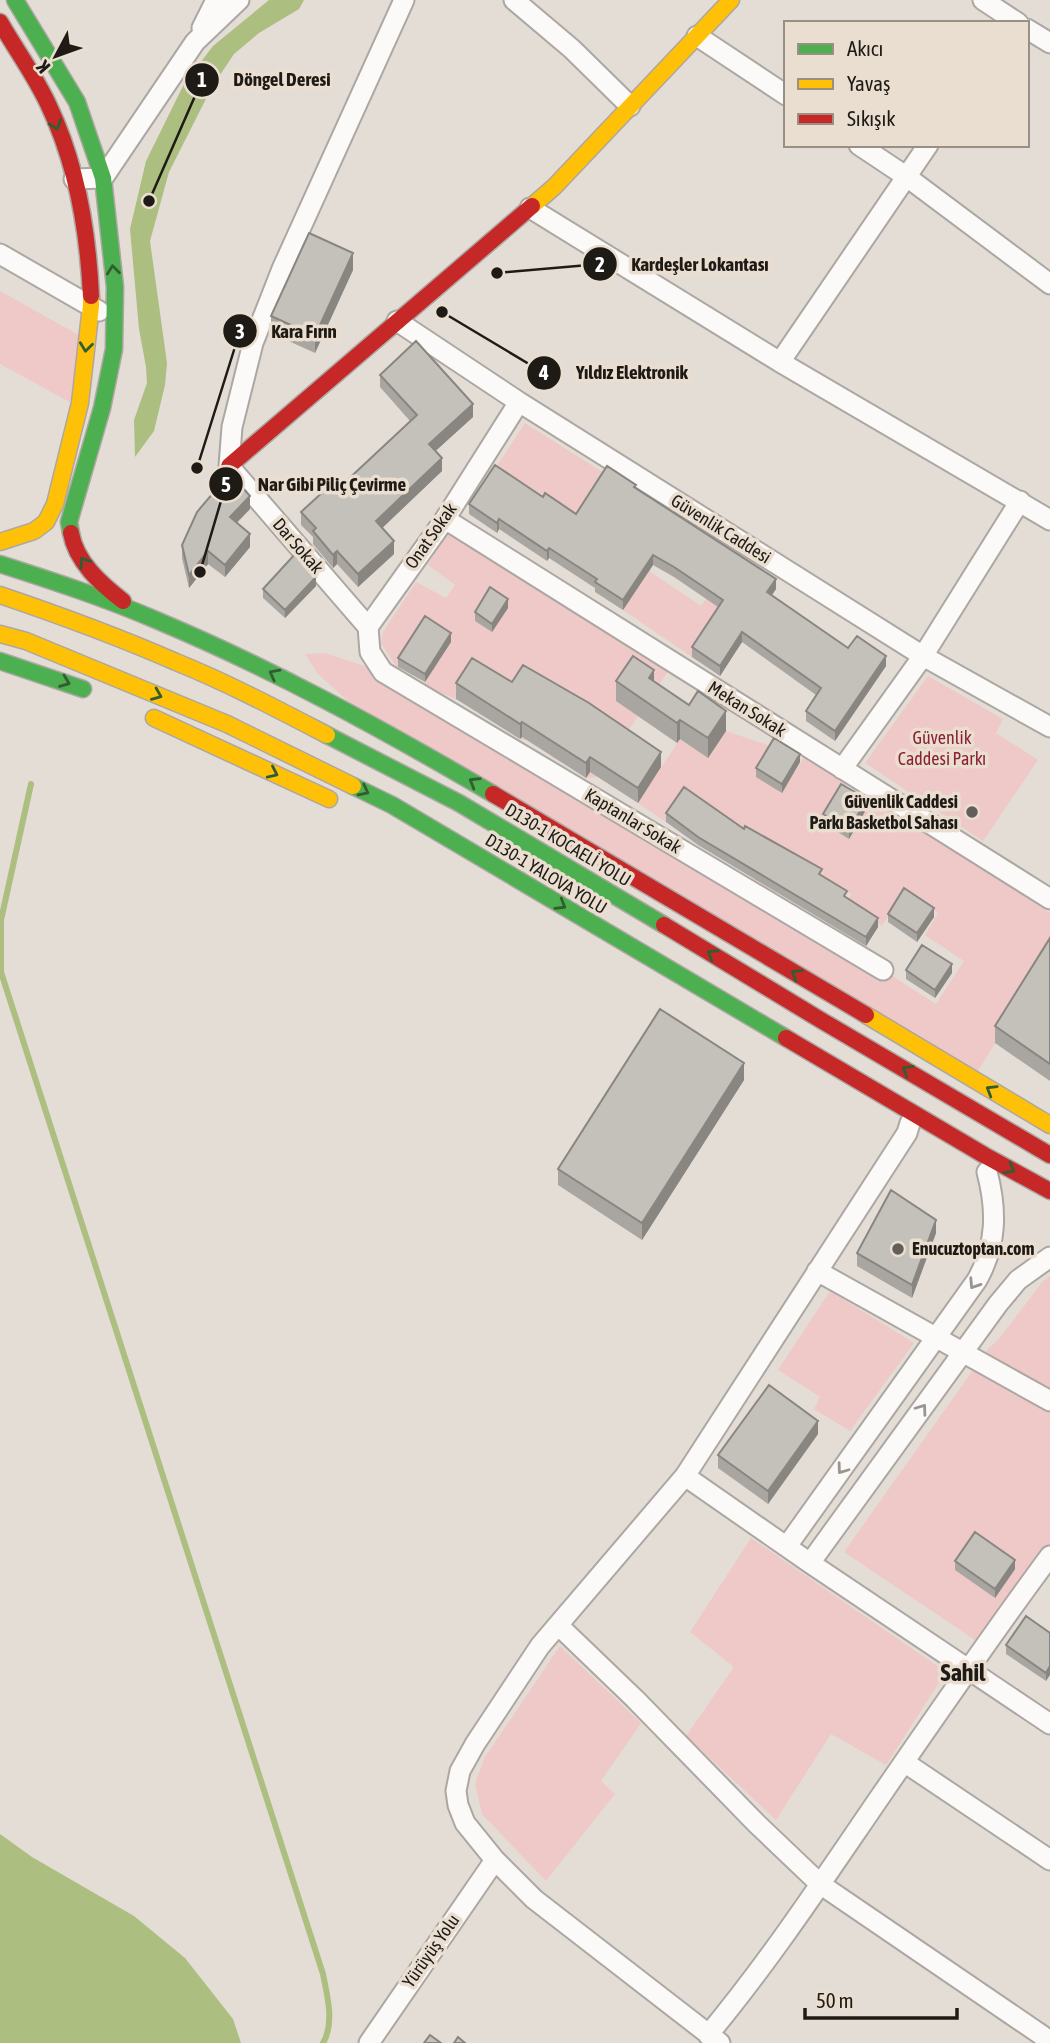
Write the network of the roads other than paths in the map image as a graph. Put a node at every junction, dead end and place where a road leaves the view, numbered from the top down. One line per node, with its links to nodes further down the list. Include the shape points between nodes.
1 (15, 0): 19 (main road, via 77,102)
2 (216, 0): 12 (street)
3 (239, 0): 12 (street)
4 (514, 0): 15 (street)
5 (731, 0): 11 (main road)
6 (983, 0): 8 (street)
7 (398, 2): 29 (street, via 253,343 232,427)
8 (1013, 21)
9 (0, 22): 20 (main road, one-way to 20, via 48,105)
10 (1029, 31): 13 (street)
11 (697, 36): 14 (street); 15 (main road)
12 (195, 42): 19 (street)
13 (1050, 43)
14 (784, 95)
15 (630, 106): 21 (main road)
16 (862, 147): 18 (street)
17 (927, 147): 18 (street)
18 (907, 177): 23 (street); 27 (street)
19 (103, 178): 20 (street); 25 (main road, one-way to 19, via 115,287)
20 (74, 179): 24 (main road)
21 (530, 208): 26 (main road); 27 (street)
22 (0, 254): 24 (street)
23 (1050, 284)
24 (92, 306): 25 (street); 33 (main road, one-way to 33, via 80,402 55,504 46,522 34,531)
25 (114, 321): 36 (main road, one-way to 25, via 82,561 69,522 102,408 114,349)
26 (397, 321): 28 (street, Güvenlik Caddesi); 29 (main road)
27 (780, 362): 30 (street)
28 (519, 402): 31 (street, Onat Sokak); 39 (street, Güvenlik Caddesi)
29 (229, 466): 37 (street, Dar Sokak)
30 (1020, 501): 32 (street); 39 (street)
31 (445, 519): 37 (street, Onat Sokak); 44 (street, Mekan Sokak)
32 (1050, 520)
33 (0, 542)
34 (0, 564): 36 (main road)
35 (0, 595): 45 (main road, D130-1 KOCAELİ YOLU, via 177,662)
36 (133, 609): 47 (main road, one-way to 36, via 430,755 245,659)
37 (368, 627): 49 (street, Kaptanlar Sokak, via 370,652 383,672)
38 (0, 634): 55 (main road, D130-1 YALOVA YOLU, one-way to 55, via 227,724 392,805)
39 (923, 656): 43 (street, Güvenlik Caddesi); 44 (street)
40 (0, 661): 41 (main road, one-way to 41)
41 (102, 696)
42 (137, 710): 46 (main road, one-way to 46)
43 (1050, 727)
44 (842, 769): 48 (street, Mekan Sokak)
45 (459, 803): 47 (main road); 53 (main road, D130-1 KOCAELİ YOLU, one-way to 45)
46 (342, 806)
47 (550, 827): 52 (main road, one-way to 47)
48 (1050, 899)
49 (883, 970)
50 (660, 982): 51 (main road)
51 (910, 1123): 54 (main road); 58 (street)
52 (1050, 1125)
53 (1050, 1155)
54 (987, 1172): 56 (main road); 59 (street, one-way to 59, via 994,1228 989,1257)
55 (1050, 1191)
56 (1050, 1208)
57 (1050, 1257): 60 (street, via 1018,1280)
58 (817, 1271): 59 (street); 62 (street)
59 (936, 1338): 60 (street); 63 (street, one-way to 63)
60 (963, 1353): 61 (street); 65 (street, one-way to 60)
61 (1050, 1401)
62 (685, 1476): 63 (street); 66 (street)
63 (788, 1546): 65 (street)
64 (1050, 1556): 67 (street)
65 (810, 1563): 67 (street)
66 (558, 1625): 70 (street, via 460,1771 456,1791 465,1823); 72 (street)
67 (967, 1670): 68 (street); 69 (street)
68 (1050, 1724)
69 (904, 1762): 71 (street); 72 (street)
70 (495, 1860): 74 (street, via 534,1899); 75 (street, Yürüyüş Yolu)
71 (1050, 1860)
72 (820, 1884): 73 (street); 74 (street)
73 (1040, 2038)
74 (714, 2039)
75 (369, 2043)

